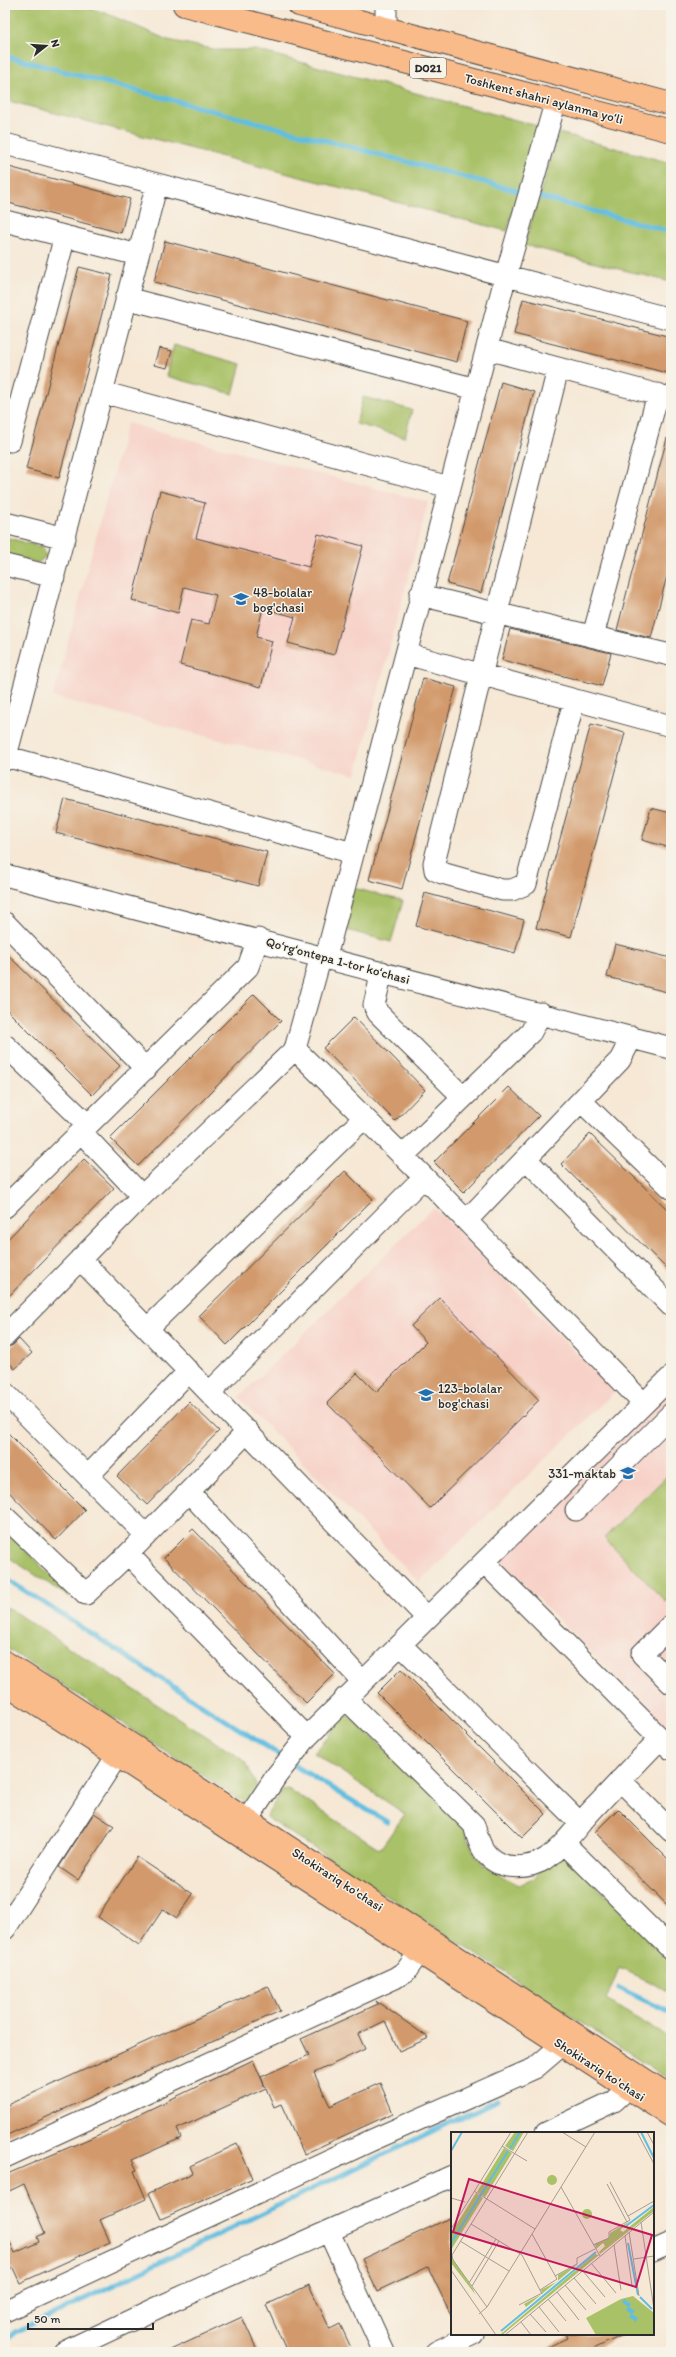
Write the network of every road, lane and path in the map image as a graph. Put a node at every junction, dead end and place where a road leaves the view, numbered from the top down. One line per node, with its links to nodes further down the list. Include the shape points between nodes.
1 (184, 5): 5 (main road, Toshkent shahri aylanma yoʻli / D021)
2 (299, 5): 4 (main road, Toshkent shahri aylanma yoʻli / D021)
3 (386, 5): 4 (street)
4 (386, 28): 6 (main road, Toshkent shahri aylanma yoʻli / D021)
5 (556, 100): 7 (main road, Toshkent shahri aylanma yoʻli / D021); 13 (street)
6 (671, 104)
7 (671, 131)
8 (5, 144): 9 (street)
9 (156, 184): 12 (street); 13 (street)
10 (5, 221): 11 (street)
11 (65, 236): 12 (street); 21 (street, via 10,440)
12 (138, 255): 14 (street)
13 (506, 276): 15 (street); 16 (street)
14 (126, 298): 18 (street); 19 (street)
15 (671, 320)
16 (487, 350): 17 (street); 18 (street)
17 (558, 369): 20 (street); 28 (street)
18 (476, 389): 22 (street)
19 (102, 392): 22 (street); 24 (street)
20 (664, 396): 29 (street)
21 (5, 439)
22 (449, 487): 27 (street)
23 (5, 523): 24 (street)
24 (65, 538): 26 (street)
25 (5, 565): 26 (street)
26 (54, 576): 35 (street)
27 (420, 595): 28 (street); 30 (street)
28 (497, 613): 29 (street); 32 (street)
29 (593, 636): 31 (street)
30 (406, 654): 32 (street); 36 (street)
31 (670, 655)
32 (482, 675): 33 (street); 33 (street, via 434,863 435,870 442,873 502,890 512,890 526,884)
33 (574, 701): 34 (street)
34 (671, 726)
35 (5, 757): 36 (street)
36 (353, 853): 40 (street)
37 (5, 875): 39 (street, Qoʻrgʻontepa 1-tor koʻchasi)
38 (5, 923): 47 (street)
39 (258, 940): 40 (street, Qoʻrgʻontepa 1-tor koʻchasi); 47 (street, via 248,967)
40 (323, 956): 41 (street, Qoʻrgʻontepa 1-tor koʻchasi); 46 (street)
41 (382, 972): 42 (street, Qoʻrgʻontepa 1-tor koʻchasi); 48 (street, via 374,1005 378,1013)
42 (541, 1013): 43 (street, Qoʻrgʻontepa 1-tor koʻchasi); 48 (street, via 531,1032)
43 (632, 1037): 45 (street, Qoʻrgʻontepa 1-tor koʻchasi); 49 (street, via 620,1060)
44 (5, 1044): 51 (street)
45 (671, 1048)
46 (295, 1049): 50 (street); 56 (street)
47 (146, 1068): 51 (street)
48 (463, 1097): 52 (street)
49 (581, 1101): 53 (street); 55 (street)
50 (364, 1118): 52 (street); 61 (street)
51 (84, 1129): 56 (street); 57 (street)
52 (403, 1156): 54 (street)
53 (526, 1158): 58 (street); 60 (street)
54 (424, 1177): 58 (street); 65 (street)
55 (671, 1188)
56 (142, 1196): 59 (street)
57 (5, 1207)
58 (467, 1220): 67 (street)
59 (80, 1259): 61 (street); 62 (street)
60 (671, 1306)
61 (148, 1328): 63 (street)
62 (5, 1336)
63 (189, 1371): 65 (street); 70 (street)
64 (671, 1377): 67 (street)
65 (210, 1392): 69 (street)
66 (5, 1393): 70 (street)
67 (643, 1403): 76 (street)
68 (671, 1414): 72 (street)
69 (248, 1431): 71 (street); 77 (street)
70 (88, 1476): 74 (street)
71 (189, 1492): 74 (street); 81 (street)
72 (576, 1510)
73 (5, 1517): 75 (street, via 81,1599)
74 (146, 1535): 75 (street)
75 (128, 1554): 84 (street)
76 (484, 1562): 77 (street); 85 (street)
77 (427, 1618): 79 (street)
78 (671, 1625): 82 (street, via 642,1654)
79 (401, 1645): 81 (street); 89 (street)
80 (6, 1669): 86 (main road, Shokirariq ko'chasi)
81 (362, 1681): 83 (street)
82 (671, 1684)
83 (345, 1698): 84 (street); 91 (street, via 474,1826 481,1846 488,1856 510,1867 528,1865 546,1858)
84 (302, 1743): 88 (street)
85 (666, 1744): 87 (street)
86 (122, 1748): 88 (main road, Shokirariq ko'chasi); 92 (street); 93 (main road, Shokirariq ko'chasi)
87 (620, 1780): 89 (street); 90 (street)
88 (247, 1820): 93 (main road, Shokirariq ko'chasi)
89 (580, 1823): 91 (street)
90 (671, 1831)
91 (564, 1843): 94 (street)
92 (5, 1929)
93 (424, 1945): 95 (main road, Shokirariq ko'chasi); 96 (main road, Shokirariq ko'chasi); 100 (street, via 406,1970 395,1978)
94 (671, 1949)
95 (562, 2045): 96 (main road, Shokirariq ko'chasi); 105 (street, via 535,2068 370,2141)
96 (634, 2082): 97 (main road, Shokirariq ko'chasi); 98 (main road, Shokirariq ko'chasi); 99 (street, via 614,2101)
97 (671, 2097)
98 (671, 2116)
99 (548, 2132)
100 (5, 2157)
101 (451, 2176): 102 (street)
102 (329, 2232): 107 (street); 108 (street)
103 (671, 2243): 104 (street)
104 (654, 2251)
105 (5, 2311)
106 (471, 2335): 109 (street)
107 (64, 2352)
108 (384, 2352)
109 (436, 2352)

